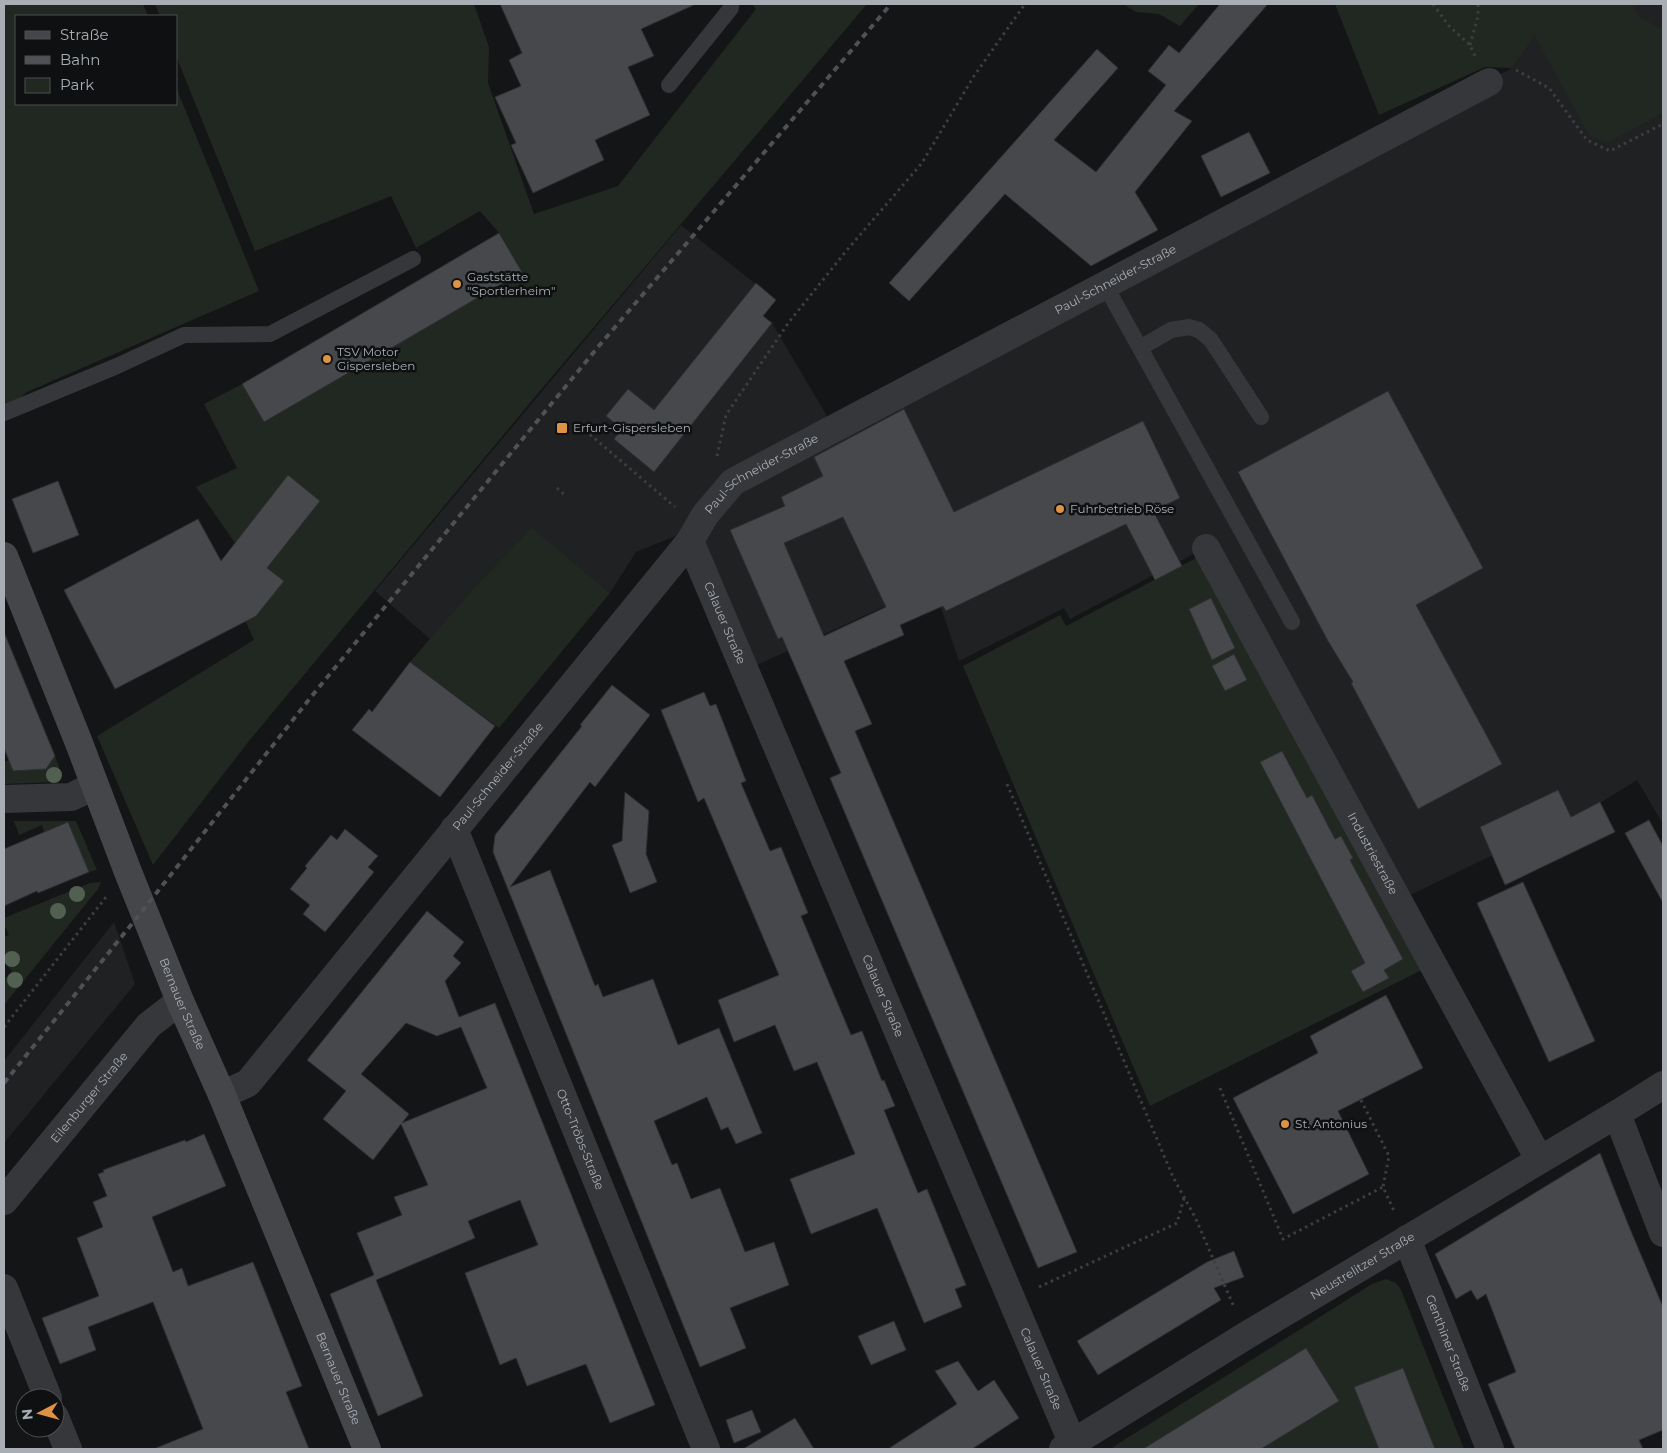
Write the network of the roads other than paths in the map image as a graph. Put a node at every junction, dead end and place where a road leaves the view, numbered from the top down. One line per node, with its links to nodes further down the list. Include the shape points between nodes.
1 (731, 4): 3 (lane)
2 (1488, 82): 5 (street, Paul-Schneider-Straße)
3 (669, 85)
4 (413, 259): 7 (lane, via 270,334 184,335)
5 (1105, 285): 6 (lane); 9 (street, Paul-Schneider-Straße, via 733,482 705,515)
6 (1140, 348): 8 (lane, via 1171,330 1189,326 1199,330 1211,340); 12 (lane)
7 (4, 414)
8 (1261, 417)
9 (694, 534): 15 (street, Paul-Schneider-Straße); 26 (street, Calauer Straße)
10 (1206, 548): 20 (street, Industriestraße)
11 (4, 556): 13 (street, Bernauer Straße)
12 (1292, 622)
13 (94, 786): 14 (street, via 71,796); 16 (street, Bernauer Straße)
14 (4, 799)
15 (454, 829): 18 (street, Paul-Schneider-Straße, via 248,1083); 28 (street, Otto-Tröbs-Straße)
16 (180, 1001): 18 (street, Bernauer Straße); 21 (street, Eilenburger Straße, via 149,1025)
17 (1663, 1085): 19 (street, Neustrelitzer Straße)
18 (222, 1095): 27 (street, Bernauer Straße)
19 (1617, 1114): 20 (street, Neustrelitzer Straße); 22 (street)
20 (1540, 1159): 23 (street, Neustrelitzer Straße)
21 (4, 1201)
22 (1663, 1233)
23 (1407, 1239): 26 (street, Neustrelitzer Straße); 29 (street, Genthiner Straße)
24 (4, 1288): 25 (street)
25 (44, 1388)
26 (1070, 1447)
27 (366, 1449)
28 (706, 1449)
29 (1490, 1449)

